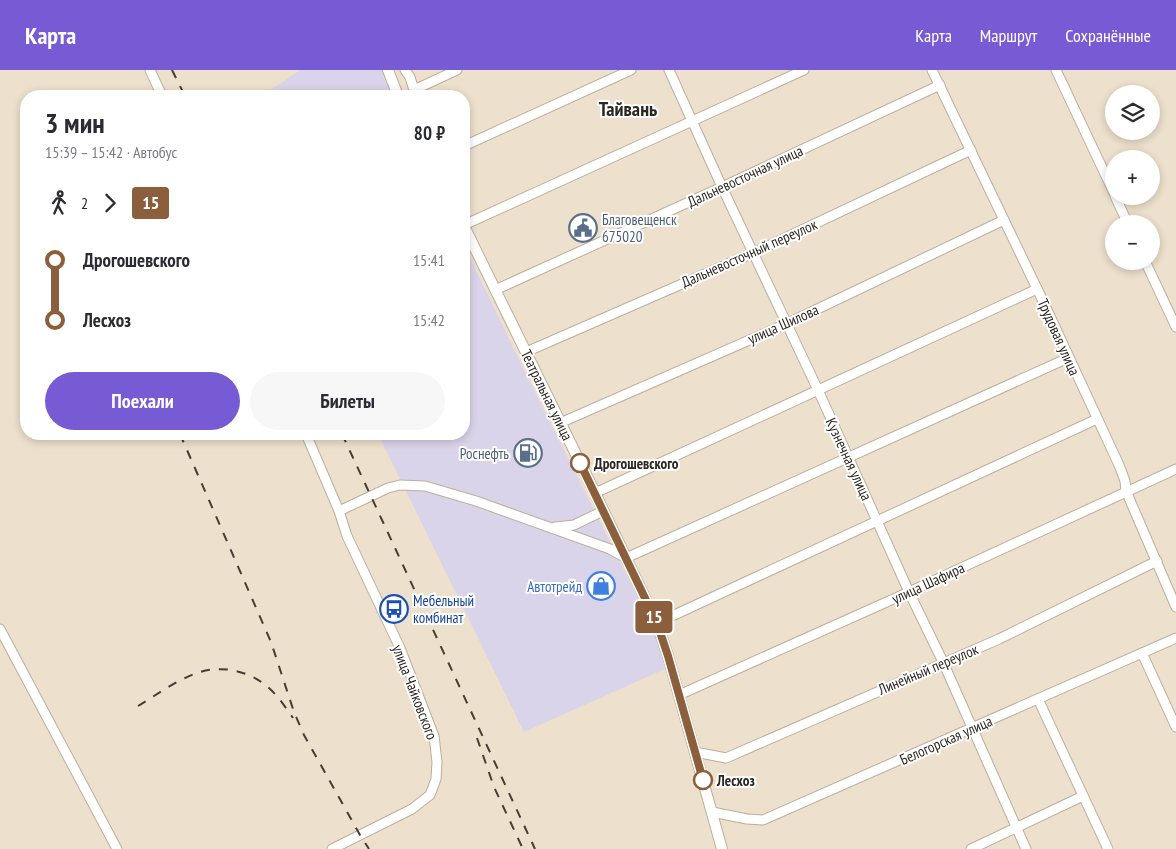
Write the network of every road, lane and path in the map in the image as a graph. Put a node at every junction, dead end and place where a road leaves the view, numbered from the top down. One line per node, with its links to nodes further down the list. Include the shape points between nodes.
1 (150, 70): 11 (street)
2 (390, 70): 12 (main road)
3 (405, 70): 4 (street, via 416,89)
4 (457, 70)
5 (631, 70): 14 (street)
6 (669, 70): 13 (street, Кузнечная улица)
7 (804, 70): 13 (street)
8 (932, 70): 10 (street, Трудовая улица)
9 (1056, 70): 16 (street)
10 (940, 84): 15 (street, Трудовая улица); 17 (street, Дальневосточная улица)
11 (159, 90)
12 (396, 90)
13 (692, 122): 17 (street, Кузнечная улица); 19 (street)
14 (470, 143)
15 (971, 150): 18 (street, Трудовая улица); 21 (street, Дальневосточный переулок)
16 (1105, 176)
17 (722, 188): 21 (street, Кузнечная улица); 24 (street, Дальневосточная улица)
18 (1004, 220): 23 (street, Трудовая улица); 25 (street, улица Шилова)
19 (470, 222)
20 (470, 238): 24 (main road, Театральная улица)
21 (752, 253): 25 (street, Кузнечная улица); 27 (street, Дальневосточный переулок)
22 (1149, 270): 26 (street)
23 (1038, 289): 28 (street, Трудовая улица); 29 (street)
24 (495, 290): 27 (main road, Театральная улица)
25 (786, 324): 29 (street, Кузнечная улица); 31 (street, улица Шилова)
26 (1176, 327)
27 (526, 352): 31 (main road, Театральная улица)
28 (1068, 358): 30 (street, Трудовая улица); 33 (street)
29 (818, 390): 33 (street, Кузнечная улица); 36 (street)
30 (1097, 419): 35 (street, Трудовая улица, via 1119,465); 39 (street)
31 (560, 423): 36 (main road, Театральная улица)
32 (309, 440): 37 (street, улица Чайковского)
33 (848, 457): 39 (street, Кузнечная улица); 41 (street)
34 (1176, 469): 35 (street, улица Шафира)
35 (1126, 491): 42 (street, Трудовая улица); 43 (street, улица Шафира)
36 (595, 493): 38 (main road, Театральная улица)
37 (339, 511): 40 (street, via 388,488 409,484 476,500); 59 (street, улица Чайковского, via 347,536 400,648 434,736 437,762 436,779 430,795 412,809)
38 (604, 511): 40 (street, via 574,525); 41 (main road, Театральная улица)
39 (878, 522): 43 (street, Кузнечная улица); 45 (street)
40 (549, 527): 41 (street)
41 (626, 558): 45 (main road, Театральная улица)
42 (1157, 561): 44 (street, Трудовая улица); 49 (street, Линейный переулок, via 999,639)
43 (909, 592): 49 (street, Кузнечная улица); 50 (street, улица Шафира)
44 (1176, 607)
45 (657, 623): 50 (main road, Театральная улица)
46 (0, 629): 58 (street)
47 (1176, 638): 48 (street, Белогорская улица)
48 (1142, 653): 51 (street, Белогорская улица); 52 (street)
49 (943, 662): 53 (street, Кузнечная улица); 54 (street, Линейный переулок, via 726,758)
50 (679, 695): 54 (main road, Театральная улица)
51 (1038, 699): 53 (street, Белогорская улица); 55 (street)
52 (1176, 727)
53 (972, 729): 56 (street, Белогорская улица, via 763,820); 57 (street, Кузнечная улица)
54 (694, 752): 56 (main road, Театральная улица)
55 (1083, 796): 57 (street); 63 (street)
56 (712, 812): 60 (main road, Театральная улица)
57 (1016, 828): 61 (street); 62 (street, Кузнечная улица)
58 (117, 849)
59 (332, 849)
60 (722, 849)
61 (971, 849)
62 (1026, 849)
63 (1108, 849)

